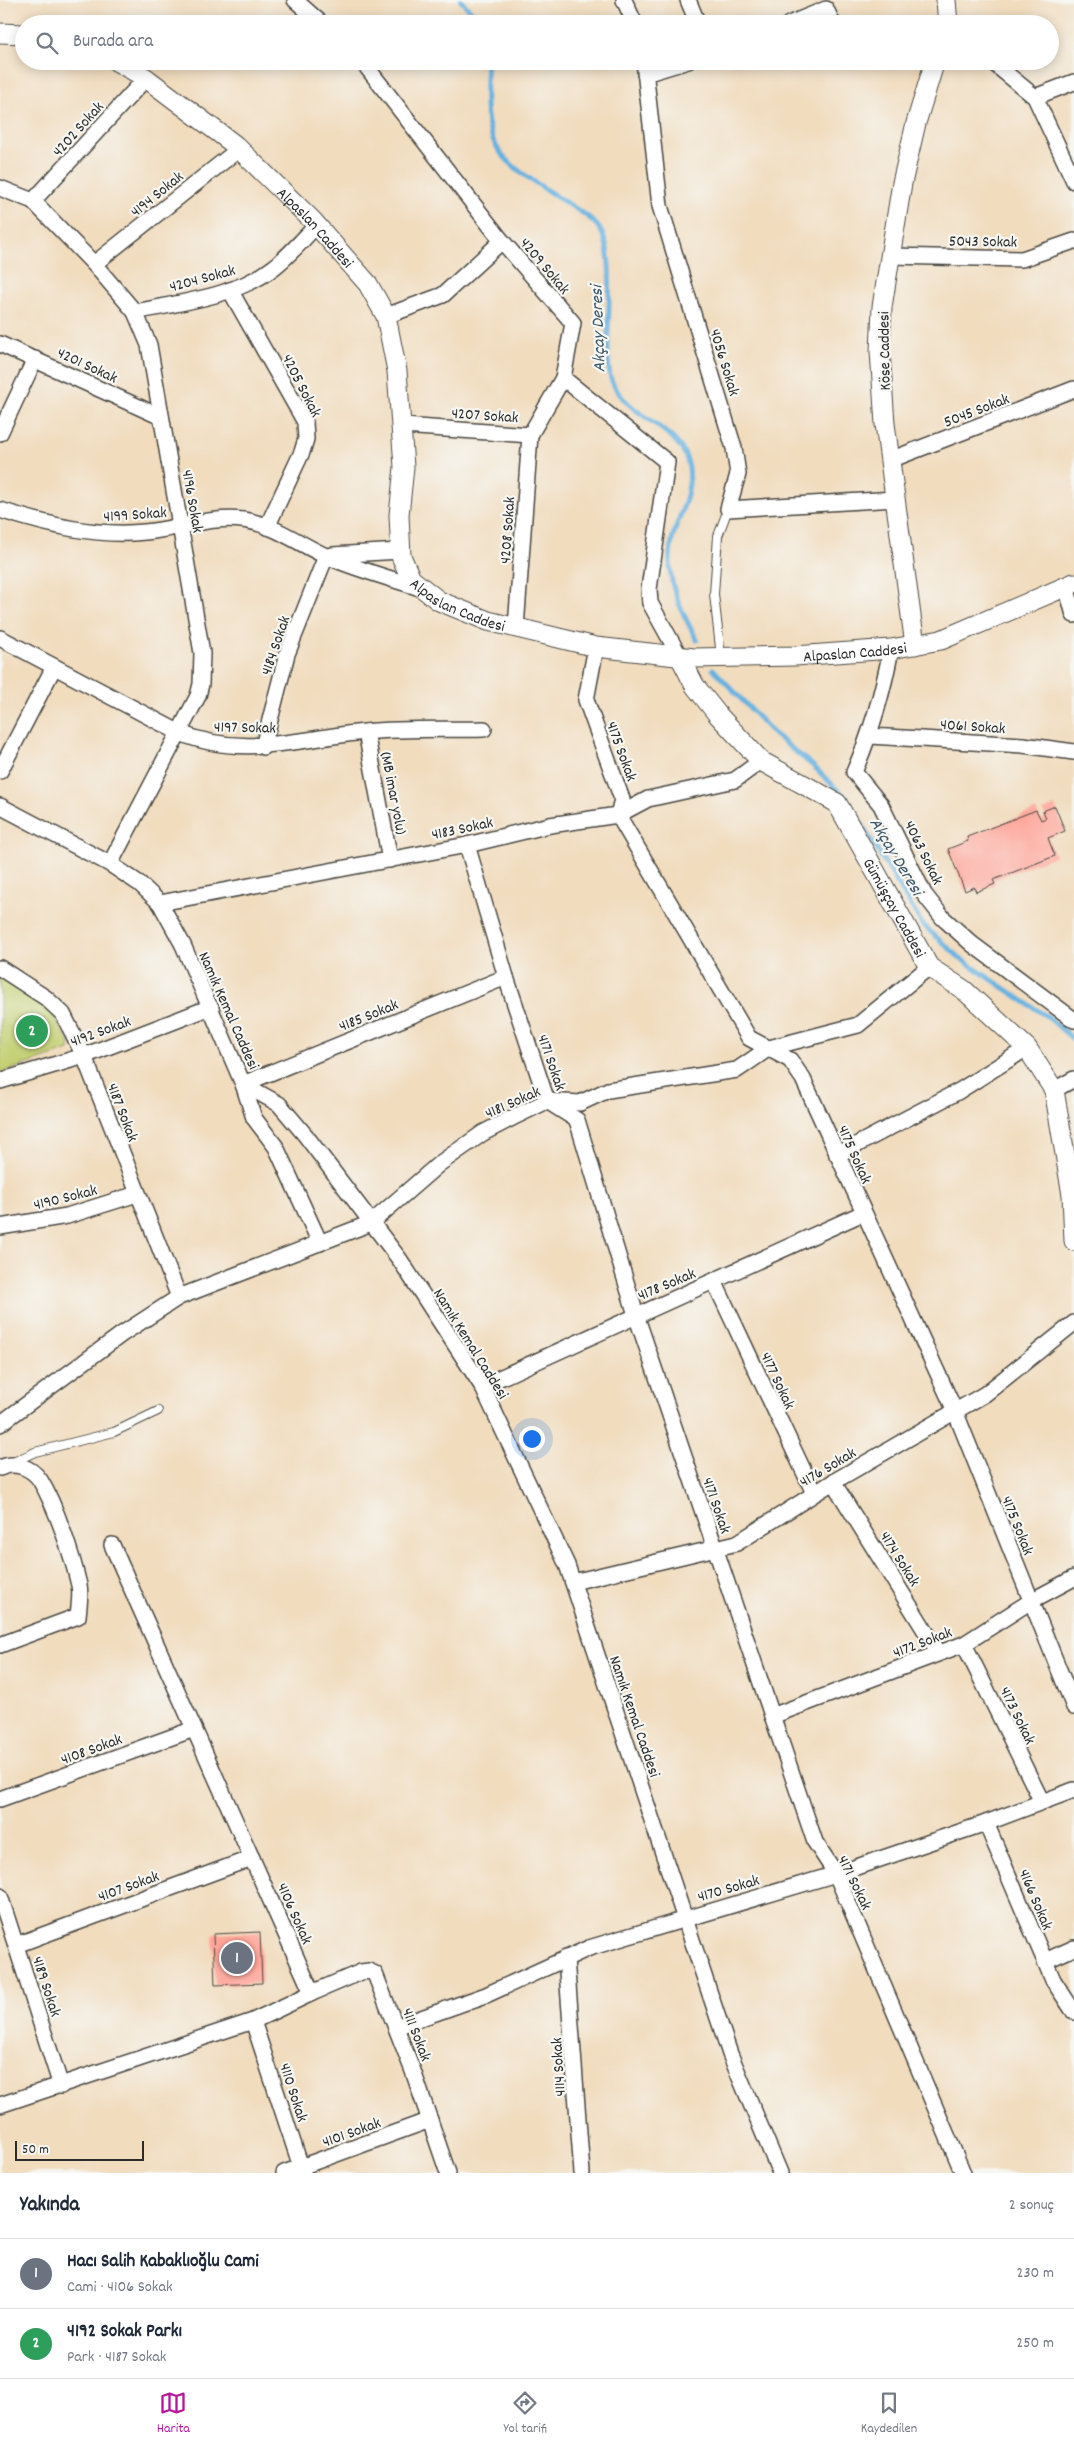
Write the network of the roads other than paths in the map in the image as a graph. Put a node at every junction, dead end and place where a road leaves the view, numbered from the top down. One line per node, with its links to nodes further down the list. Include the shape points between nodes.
1 (295, 0): 6 (street)
2 (624, 0): 7 (street)
3 (688, 0): 8 (street)
4 (946, 0): 10 (street)
5 (824, 4): 9 (street)
6 (312, 15)
7 (631, 15)
8 (694, 15)
9 (804, 15)
10 (947, 15)
11 (0, 33): 12 (street)
12 (15, 34)
13 (132, 70): 18 (street, Alpaslan Caddesi)
14 (369, 70): 27 (street, 4209 Sokak)
15 (645, 70): 43 (street, 4056 Sokak, via 660,206 734,448 738,474)
16 (932, 70): 28 (street, Köse Caddesi, via 916,123)
17 (1002, 70): 20 (street)
18 (146, 78): 21 (street, Alpaslan Caddesi); 24 (street, 4202 Sokak)
19 (1074, 82): 20 (street)
20 (1035, 97): 22 (street)
21 (239, 149): 25 (street, Alpaslan Caddesi); 29 (street, 4194 Sokak)
22 (1074, 181)
23 (0, 188): 24 (street, 4196 Sokak)
24 (33, 202): 29 (street, 4196 Sokak)
25 (317, 225): 30 (street, 4204 Sokak, via 273,268); 32 (street, Alpaslan Caddesi, via 368,284)
26 (1074, 240): 28 (street, 5043 Sokak, via 1022,259)
27 (502, 241): 32 (street, via 443,295); 35 (street, 4209 Sokak, via 573,323)
28 (890, 256): 41 (street, Köse Caddesi, via 882,307 880,351)
29 (94, 264): 31 (street, 4196 Sokak)
30 (230, 290): 31 (street, 4204 Sokak); 46 (street, 4205 Sokak, via 305,422 306,439 302,452)
31 (135, 312): 37 (street, 4196 Sokak, via 148,345)
32 (386, 316): 38 (street, Alpaslan Caddesi)
33 (0, 344): 34 (street, 4201 Sokak)
34 (35, 359): 37 (street, 4201 Sokak); 39 (street)
35 (563, 378): 40 (street, 4207 Sokak); 57 (street, via 667,462 648,590 650,603)
36 (1074, 389): 41 (street, 5045 Sokak)
37 (162, 417): 45 (street, 4196 Sokak)
38 (403, 426): 40 (street, 4207 Sokak); 47 (street, Alpaslan Caddesi)
39 (0, 432)
40 (530, 435): 52 (street, 4208 Sokak)
41 (890, 460): 42 (street, Köse Caddesi)
42 (896, 499): 43 (street); 54 (street, Köse Caddesi)
43 (728, 509): 58 (lane, via 718,536 714,594)
44 (0, 510): 45 (street, 4199 Sokak, via 86,532 145,532)
45 (180, 527): 46 (street, 4199 Sokak, via 231,519); 62 (street, 4196 Sokak, via 202,653 202,671 198,696)
46 (268, 527): 48 (street, 4199 Sokak, via 290,535)
47 (400, 551): 48 (street); 50 (street, Alpaslan Caddesi, via 407,573)
48 (326, 556): 50 (street, 4199 Sokak); 64 (street, 4184 Sokak, via 287,654)
49 (1070, 584): 51 (street); 54 (street, Alpaslan Caddesi, via 942,640)
50 (420, 588): 52 (street, Alpaslan Caddesi, via 462,611)
51 (1074, 615)
52 (516, 628): 55 (street, Alpaslan Caddesi)
53 (0, 638): 59 (street, 4197 Sokak)
54 (915, 644): 56 (street, Alpaslan Caddesi)
55 (596, 647): 57 (street, Alpaslan Caddesi); 69 (street, 4175 Sokak, via 586,700 622,799)
56 (891, 649): 58 (street, Alpaslan Caddesi); 63 (street, 4063 Sokak, via 882,698)
57 (680, 657): 58 (street, Alpaslan Caddesi); 66 (street, Gümüşçay Caddesi, via 695,686)
58 (721, 658)
59 (54, 667): 62 (street, 4197 Sokak); 67 (street)
60 (484, 729): 61 (street, 4197 Sokak)
61 (366, 732): 64 (street, 4197 Sokak); 71 (street, (MB imar yolu))
62 (180, 733): 64 (street, 4197 Sokak, via 201,742); 72 (street, 4196 Sokak)
63 (870, 736): 65 (street, 4061 Sokak, via 1024,745); 78 (street, 4063 Sokak, via 854,772 881,805 924,894 943,918 972,944)
64 (263, 747)
65 (1074, 752)
66 (761, 762): 69 (street, 4183 Sokak, via 735,780 648,799); 74 (street, Gümüşçay Caddesi, via 837,803)
67 (0, 770)
68 (0, 806): 72 (street, Namık Kemal Caddesi)
69 (618, 815): 70 (street, 4183 Sokak, via 550,825); 79 (street, 4175 Sokak, via 749,1038)
70 (467, 845): 71 (street, 4183 Sokak); 76 (street, 4171 Sokak)
71 (390, 860): 73 (street, 4183 Sokak)
72 (110, 864): 73 (street, Namık Kemal Caddesi, via 140,884)
73 (160, 903): 77 (street, Namık Kemal Caddesi)
74 (929, 967): 79 (street, 4181 Sokak, via 858,1025); 80 (street, Gümüşçay Caddesi, via 964,990)
75 (0, 968): 81 (street, 4187 Sokak, via 46,998 63,1014)
76 (506, 977): 84 (street, 4185 Sokak); 86 (street, 4171 Sokak)
77 (211, 1007): 81 (street, 4192 Sokak); 84 (street, Namık Kemal Caddesi)
78 (1074, 1020)
79 (769, 1048): 86 (street, 4181 Sokak, via 736,1070 608,1090 580,1104); 87 (street, 4175 Sokak, via 790,1060 803,1079)
80 (1027, 1048): 85 (street, Gümüşçay Caddesi); 87 (street, via 959,1091)
81 (84, 1056): 83 (street, 4192 Sokak); 88 (street, 4187 Sokak)
82 (1074, 1079): 85 (street)
83 (0, 1081)
84 (243, 1084): 90 (street, Namık Kemal Caddesi, via 279,1104); 93 (street, via 254,1118 276,1147)
85 (1054, 1090): 92 (street, Gümüşçay Caddesi, via 1072,1195)
86 (547, 1101): 90 (street, 4181 Sokak, via 483,1133 438,1164); 96 (street, 4171 Sokak, via 577,1120)
87 (837, 1155): 89 (street, 4175 Sokak)
88 (137, 1194): 91 (street, 4190 Sokak, via 67,1216); 95 (street, 4187 Sokak)
89 (863, 1213): 94 (street, 4178 Sokak); 100 (street, 4175 Sokak)
90 (371, 1223): 93 (street, 4181 Sokak); 98 (street, Namık Kemal Caddesi, via 400,1260)
91 (0, 1227)
92 (1074, 1240)
93 (320, 1242): 95 (street, 4181 Sokak)
94 (714, 1281): 96 (street, 4178 Sokak); 104 (street, 4177 Sokak)
95 (179, 1296): 101 (street, 4181 Sokak)
96 (636, 1315): 98 (street, 4178 Sokak); 106 (street, 4171 Sokak)
97 (1074, 1323): 100 (street, 4176 Sokak, via 985,1394)
98 (482, 1386): 108 (street, Namık Kemal Caddesi)
99 (158, 1410): 102 (lane, via 114,1432 35,1452)
100 (955, 1411): 103 (street, 4176 Sokak); 109 (street, 4175 Sokak)
101 (0, 1424)
102 (4, 1466): 110 (street, via 25,1467 39,1479 56,1514 79,1586 78,1616)
103 (833, 1482): 104 (street, 4176 Sokak); 112 (street, 4174 Sokak)
104 (814, 1494): 106 (street, 4176 Sokak, via 737,1543)
105 (112, 1545): 115 (street, 4106 Sokak)
106 (714, 1548): 108 (street, 4176 Sokak); 114 (street, 4171 Sokak)
107 (1074, 1578): 109 (street, 4172 Sokak)
108 (573, 1582): 123 (street, Namık Kemal Caddesi)
109 (1031, 1601): 111 (street, 4172 Sokak); 113 (street, 4175 Sokak)
110 (0, 1644)
111 (964, 1644): 112 (street, 4172 Sokak); 118 (street, 4173 Sokak)
112 (939, 1653): 114 (street, 4172 Sokak)
113 (1074, 1707)
114 (772, 1716): 121 (street, 4171 Sokak, via 815,1842)
115 (194, 1729): 117 (street, 4108 Sokak); 120 (street, 4106 Sokak)
116 (1074, 1790): 118 (street, 4170 Sokak)
117 (0, 1799)
118 (1042, 1802): 119 (street, 4170 Sokak)
119 (986, 1823): 121 (street, 4170 Sokak); 127 (street, 4166 Sokak)
120 (252, 1858): 124 (street, 4107 Sokak); 128 (street, 4106 Sokak)
121 (836, 1874): 123 (street, 4170 Sokak); 140 (street, 4171 Sokak)
122 (0, 1896): 124 (street, 4189 Sokak)
123 (686, 1918): 126 (street, 4170 Sokak, via 588,1948); 139 (street, Namık Kemal Caddesi, via 730,2054)
124 (16, 1945): 132 (street, 4189 Sokak)
125 (1074, 1948): 127 (street)
126 (566, 1958): 131 (street, 4170 Sokak, via 486,1995); 138 (street, 4114 Sokak)
127 (1045, 1961): 129 (street, 4166 Sokak)
128 (312, 1993): 130 (street); 131 (street, 4111 Sokak, via 369,1971 378,1980)
129 (1074, 2012)
130 (253, 2022): 132 (street); 135 (street, 4110 Sokak)
131 (396, 2027): 134 (street, 4111 Sokak)
132 (61, 2086): 133 (street)
133 (0, 2104)
134 (430, 2120): 135 (street, 4101 Sokak); 137 (street, 4111 Sokak)
135 (302, 2170): 136 (street, 4101 Sokak)
136 (284, 2173)
137 (448, 2173)
138 (582, 2173)
139 (780, 2173)
140 (963, 2173)

